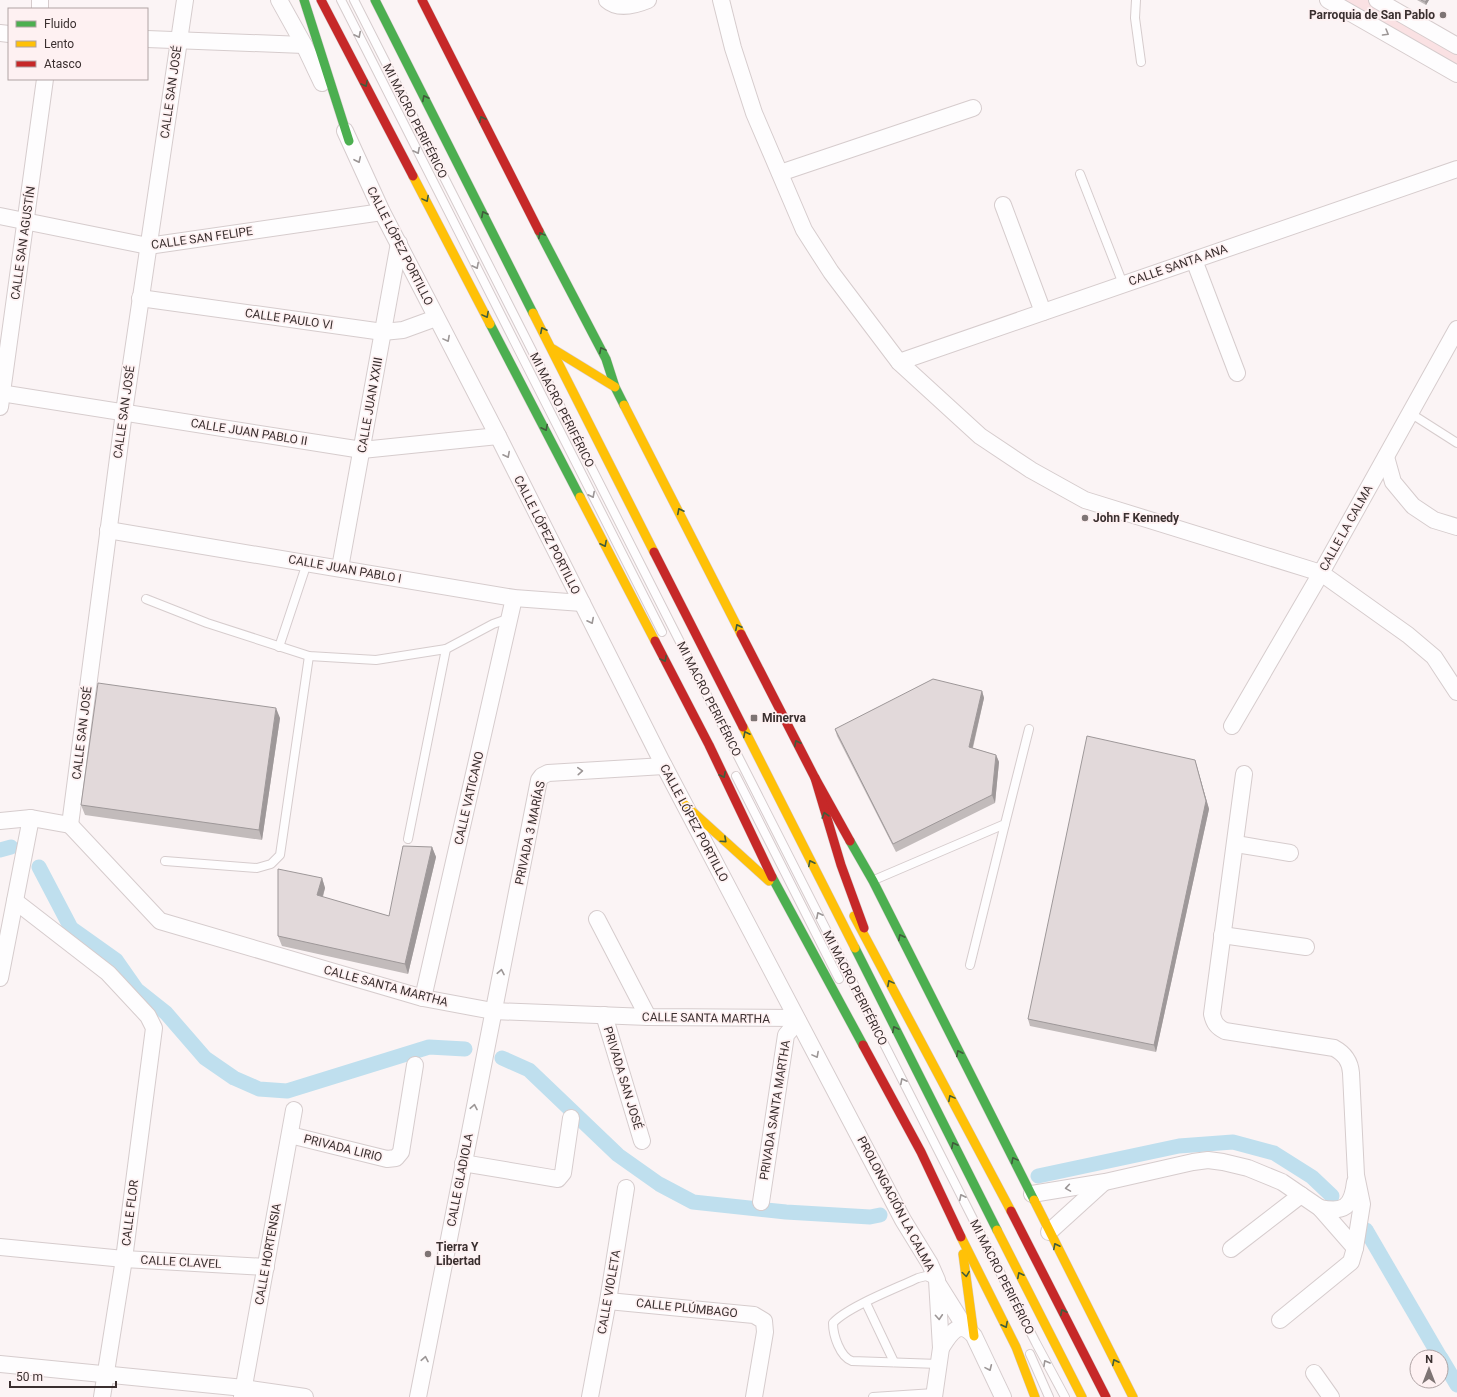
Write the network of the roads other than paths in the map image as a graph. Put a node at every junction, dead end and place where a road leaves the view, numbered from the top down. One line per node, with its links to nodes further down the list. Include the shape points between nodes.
1 (185, 0): 16 (street, CALLE SAN JOSÉ)
2 (279, 0): 17 (street, CALLE LÓPEZ PORTILLO)
3 (304, 0): 23 (main road)
4 (321, 0): 84 (main road, one-way to 84, via 709,745)
5 (341, 0): 60 (lane, MI MACRO PERIFÉRICO, one-way to 60)
6 (354, 0): 143 (lane, MI MACRO PERIFÉRICO, one-way to 6)
7 (375, 0): 40 (main road, one-way to 7)
8 (422, 0): 43 (main road, one-way to 8, via 606,359)
9 (607, 0): 10 (street, via 622,6)
10 (648, 0)
11 (721, 0): 25 (street, via 754,113)
12 (1136, 0): 19 (lane, via 1135,18)
13 (1328, 0): 20 (street, one-way to 20)
14 (1377, 0): 18 (street)
15 (148, 39): 16 (street)
16 (179, 40): 17 (street); 32 (street, CALLE SAN JOSÉ)
17 (304, 45): 23 (street, CALLE LÓPEZ PORTILLO)
18 (1457, 46)
19 (1141, 62)
20 (1457, 74)
21 (46, 80): 30 (street, CALLE SAN AGUSTÍN)
22 (973, 108): 25 (street)
23 (349, 141): 28 (street, CALLE LÓPEZ PORTILLO, one-way to 28)
24 (1457, 169): 33 (street, CALLE SANTA ANA)
25 (780, 173): 41 (street, via 804,230)
26 (1080, 174): 34 (lane)
27 (1003, 205): 36 (street)
28 (382, 212): 31 (street, CALLE LÓPEZ PORTILLO); 32 (street, CALLE SAN FELIPE)
29 (0, 216): 30 (street, CALLE SAN FELIPE)
30 (26, 220): 32 (street, CALLE SAN FELIPE); 44 (street, CALLE SAN AGUSTÍN)
31 (399, 243): 37 (street, CALLE LÓPEZ PORTILLO); 38 (street, CALLE JUAN XXIII)
32 (148, 246): 35 (street, CALLE SAN JOSÉ)
33 (1194, 260): 34 (street, CALLE SANTA ANA); 42 (street)
34 (1123, 284): 36 (street, CALLE SANTA ANA)
35 (140, 298): 38 (street, CALLE PAULO VI); 45 (street, CALLE SAN JOSÉ)
36 (1043, 312): 41 (street, CALLE SANTA ANA)
37 (436, 318): 38 (street, CALLE PAULO VI, via 402,330); 47 (street, CALLE LÓPEZ PORTILLO, one-way to 47)
38 (383, 332): 49 (street, CALLE JUAN XXIII)
39 (1456, 333): 46 (street, CALLE LA CALMA)
40 (553, 348): 43 (main road); 67 (main road, one-way to 40)
41 (899, 362): 55 (street, via 980,436 1031,470 1085,500)
42 (1237, 373)
43 (615, 387): 72 (main road, one-way to 43)
44 (1, 398): 45 (street, CALLE JUAN PABLO II)
45 (124, 412): 49 (street, CALLE JUAN PABLO II); 52 (street, CALLE SAN JOSÉ)
46 (1410, 413): 48 (lane); 50 (street, CALLE LA CALMA)
47 (498, 436): 49 (street, CALLE JUAN PABLO II); 58 (street, CALLE LÓPEZ PORTILLO, one-way to 58)
48 (1457, 442)
49 (362, 450): 54 (street, CALLE JUAN XXIII)
50 (1386, 457): 51 (street, via 1393,482 1413,506 1434,520); 55 (street, CALLE LA CALMA)
51 (1457, 527)
52 (108, 530): 53 (street, CALLE JUAN PABLO I); 77 (street, CALLE SAN JOSÉ)
53 (307, 563): 54 (street, CALLE JUAN PABLO I); 61 (lane)
54 (340, 568): 56 (street, CALLE JUAN PABLO I)
55 (1321, 573): 64 (street, via 1408,635 1434,657); 65 (street, CALLE LA CALMA)
56 (514, 598): 58 (street, CALLE JUAN PABLO I); 59 (street, CALLE VATICANO)
57 (146, 599): 61 (lane, via 206,623)
58 (582, 603): 68 (street, CALLE LÓPEZ PORTILLO, one-way to 68)
59 (510, 618): 62 (lane, via 493,624); 93 (street, CALLE VATICANO)
60 (666, 639)
61 (279, 647): 63 (lane)
62 (446, 649): 63 (lane, via 376,660); 78 (lane)
63 (309, 656): 81 (lane, via 280,855 271,864 257,868)
64 (1457, 692)
65 (1232, 726)
66 (1029, 729): 76 (lane)
67 (754, 750): 71 (main road); 144 (main road, one-way to 67)
68 (664, 766): 73 (street, CALLE LÓPEZ PORTILLO); 94 (street, PRIVADA 3 MARÍAS, one-way to 68, via 542,776 548,773)
69 (731, 767): 92 (lane, MI MACRO PERIFÉRICO)
70 (1244, 774): 79 (street)
71 (779, 776)
72 (815, 778): 82 (main road); 88 (main road, one-way to 72, via 841,865)
73 (684, 804): 84 (main road, one-way to 84); 97 (street, CALLE LÓPEZ PORTILLO)
74 (31, 818): 75 (street); 77 (street); 85 (street)
75 (0, 821)
76 (1005, 824): 82 (lane); 90 (lane)
77 (70, 825): 93 (street, CALLE SANTA MARTHA, via 160,921)
78 (408, 839)
79 (1236, 844): 80 (street); 87 (street)
80 (1290, 853)
81 (165, 861)
82 (873, 881): 109 (main road, one-way to 82)
83 (839, 888): 88 (main road)
84 (778, 889): 114 (main road, via 921,1152)
85 (15, 901): 91 (street); 118 (street, CALLE FLOR, via 108,973 148,1016 154,1028)
86 (597, 919): 96 (street)
87 (1222, 935): 89 (street); 106 (street, via 1212,1014 1216,1025 1225,1031 1327,1046 1345,1056 1351,1073)
88 (870, 945): 145 (main road, one-way to 88)
89 (1306, 947)
90 (970, 965)
91 (0, 978)
92 (843, 987)
93 (423, 998): 94 (street, CALLE SANTA MARTHA)
94 (493, 1010): 95 (street, CALLE SANTA MARTHA); 105 (street, CALLE GLADIOLA, one-way to 94)
95 (604, 1015): 96 (street, CALLE SANTA MARTHA); 104 (street, PRIVADA SAN JOSÉ)
96 (648, 1017): 97 (street, CALLE SANTA MARTHA)
97 (797, 1019): 102 (street, CALLE LÓPEZ PORTILLO, one-way to 102); 111 (street, PRIVADA SANTA MARTHA, via 786,1035)
98 (869, 1037): 120 (lane, MI MACRO PERIFÉRICO)
99 (415, 1065): 103 (street, PRIVADA LIRIO, via 401,1152 396,1158 387,1159)
100 (294, 1110): 103 (street, CALLE HORTENSIA)
101 (571, 1118): 105 (street, via 562,1176 558,1179)
102 (857, 1131): 121 (street, PROLONGACIÓN LA CALMA, via 903,1220 930,1264)
103 (290, 1135): 119 (street, CALLE HORTENSIA)
104 (642, 1141)
105 (463, 1163): 136 (street, CALLE GLADIOLA, one-way to 105)
106 (1356, 1175): 112 (street, via 1354,1193 1347,1205 1341,1209); 116 (street, via 1362,1204)
107 (1104, 1182): 109 (street, one-way to 109); 110 (street, via 1208,1160 1248,1168 1282,1182); 113 (street)
108 (626, 1188): 122 (street, CALLE VIOLETA)
109 (1032, 1194): 113 (main road)
110 (1301, 1195): 112 (street); 117 (street)
111 (761, 1202)
112 (1320, 1208): 116 (street)
113 (1049, 1232): 146 (main road, one-way to 113)
114 (960, 1235): 125 (main road, one-way to 125); 141 (main road, one-way to 141, via 1016,1347)
115 (0, 1247): 118 (street, CALLE CLAVEL)
116 (1355, 1248): 124 (street, via 1351,1262)
117 (1231, 1249)
118 (124, 1259): 119 (street, CALLE CLAVEL); 131 (street, CALLE FLOR)
119 (266, 1267): 132 (street, CALLE HORTENSIA)
120 (988, 1271)
121 (936, 1280): 123 (lane, via 926,1276 918,1278); 125 (street); 127 (street, PROLONGACIÓN LA CALMA, one-way to 127)
122 (608, 1301): 137 (street, CALLE VIOLETA); 138 (street, CALLE PLÚMBAGO, via 754,1315 764,1321 765,1332)
123 (866, 1303): 128 (lane); 128 (lane, via 838,1317 833,1323 833,1330 843,1354 852,1361)
124 (1280, 1320)
125 (970, 1332): 127 (street, PROLONGACIÓN LA CALMA, via 959,1328 950,1334); 140 (street, one-way to 140)
126 (1028, 1349): 142 (lane, MI MACRO PERIFÉRICO)
127 (940, 1356): 128 (lane); 133 (street, PROLONGACIÓN LA CALMA)
128 (894, 1362)
129 (0, 1364): 131 (street)
130 (1314, 1373): 147 (street)
131 (106, 1374): 132 (street); 134 (street, CALLE FLOR)
132 (243, 1392): 135 (street)
133 (934, 1395): 139 (lane)
134 (102, 1397)
135 (305, 1397)
136 (418, 1397)
137 (590, 1397)
138 (754, 1397)
139 (873, 1397)
140 (1003, 1397)
141 (1035, 1397)
142 (1049, 1397)
143 (1065, 1397)
144 (1082, 1397)
145 (1106, 1397)
146 (1133, 1397)
147 (1331, 1397)

